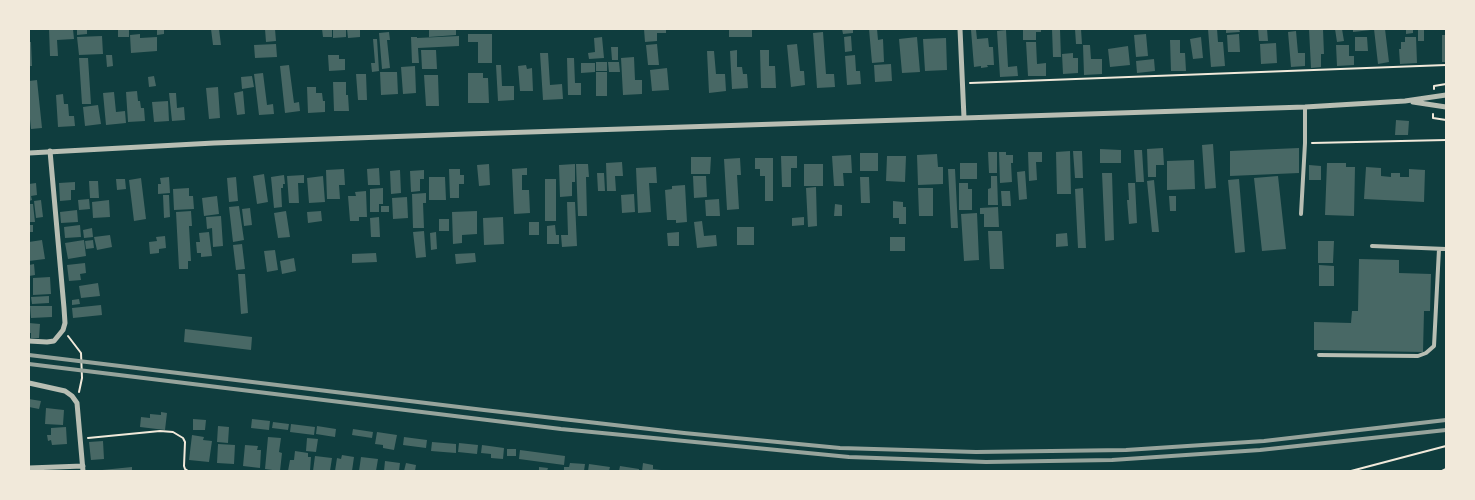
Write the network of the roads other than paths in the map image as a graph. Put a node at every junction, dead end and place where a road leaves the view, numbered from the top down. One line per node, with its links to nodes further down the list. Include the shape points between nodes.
1 (960, 29): 6 (street)
2 (1446, 94): 3 (street)
3 (1405, 101): 4 (street); 5 (street)
4 (1305, 107): 6 (street); 9 (lane)
5 (1446, 107)
6 (964, 118): 7 (street)
7 (50, 151): 8 (street); 13 (street, via 64,330 54,341)
8 (29, 153)
9 (1301, 214)
10 (1372, 246): 11 (lane)
11 (1439, 249): 12 (lane); 14 (lane, via 1434,346 1430,350 1418,356)
12 (1446, 249)
13 (29, 341)
14 (1319, 355)
15 (29, 383): 17 (street, via 65,391 77,403)
16 (29, 468): 17 (street)
17 (83, 469)

